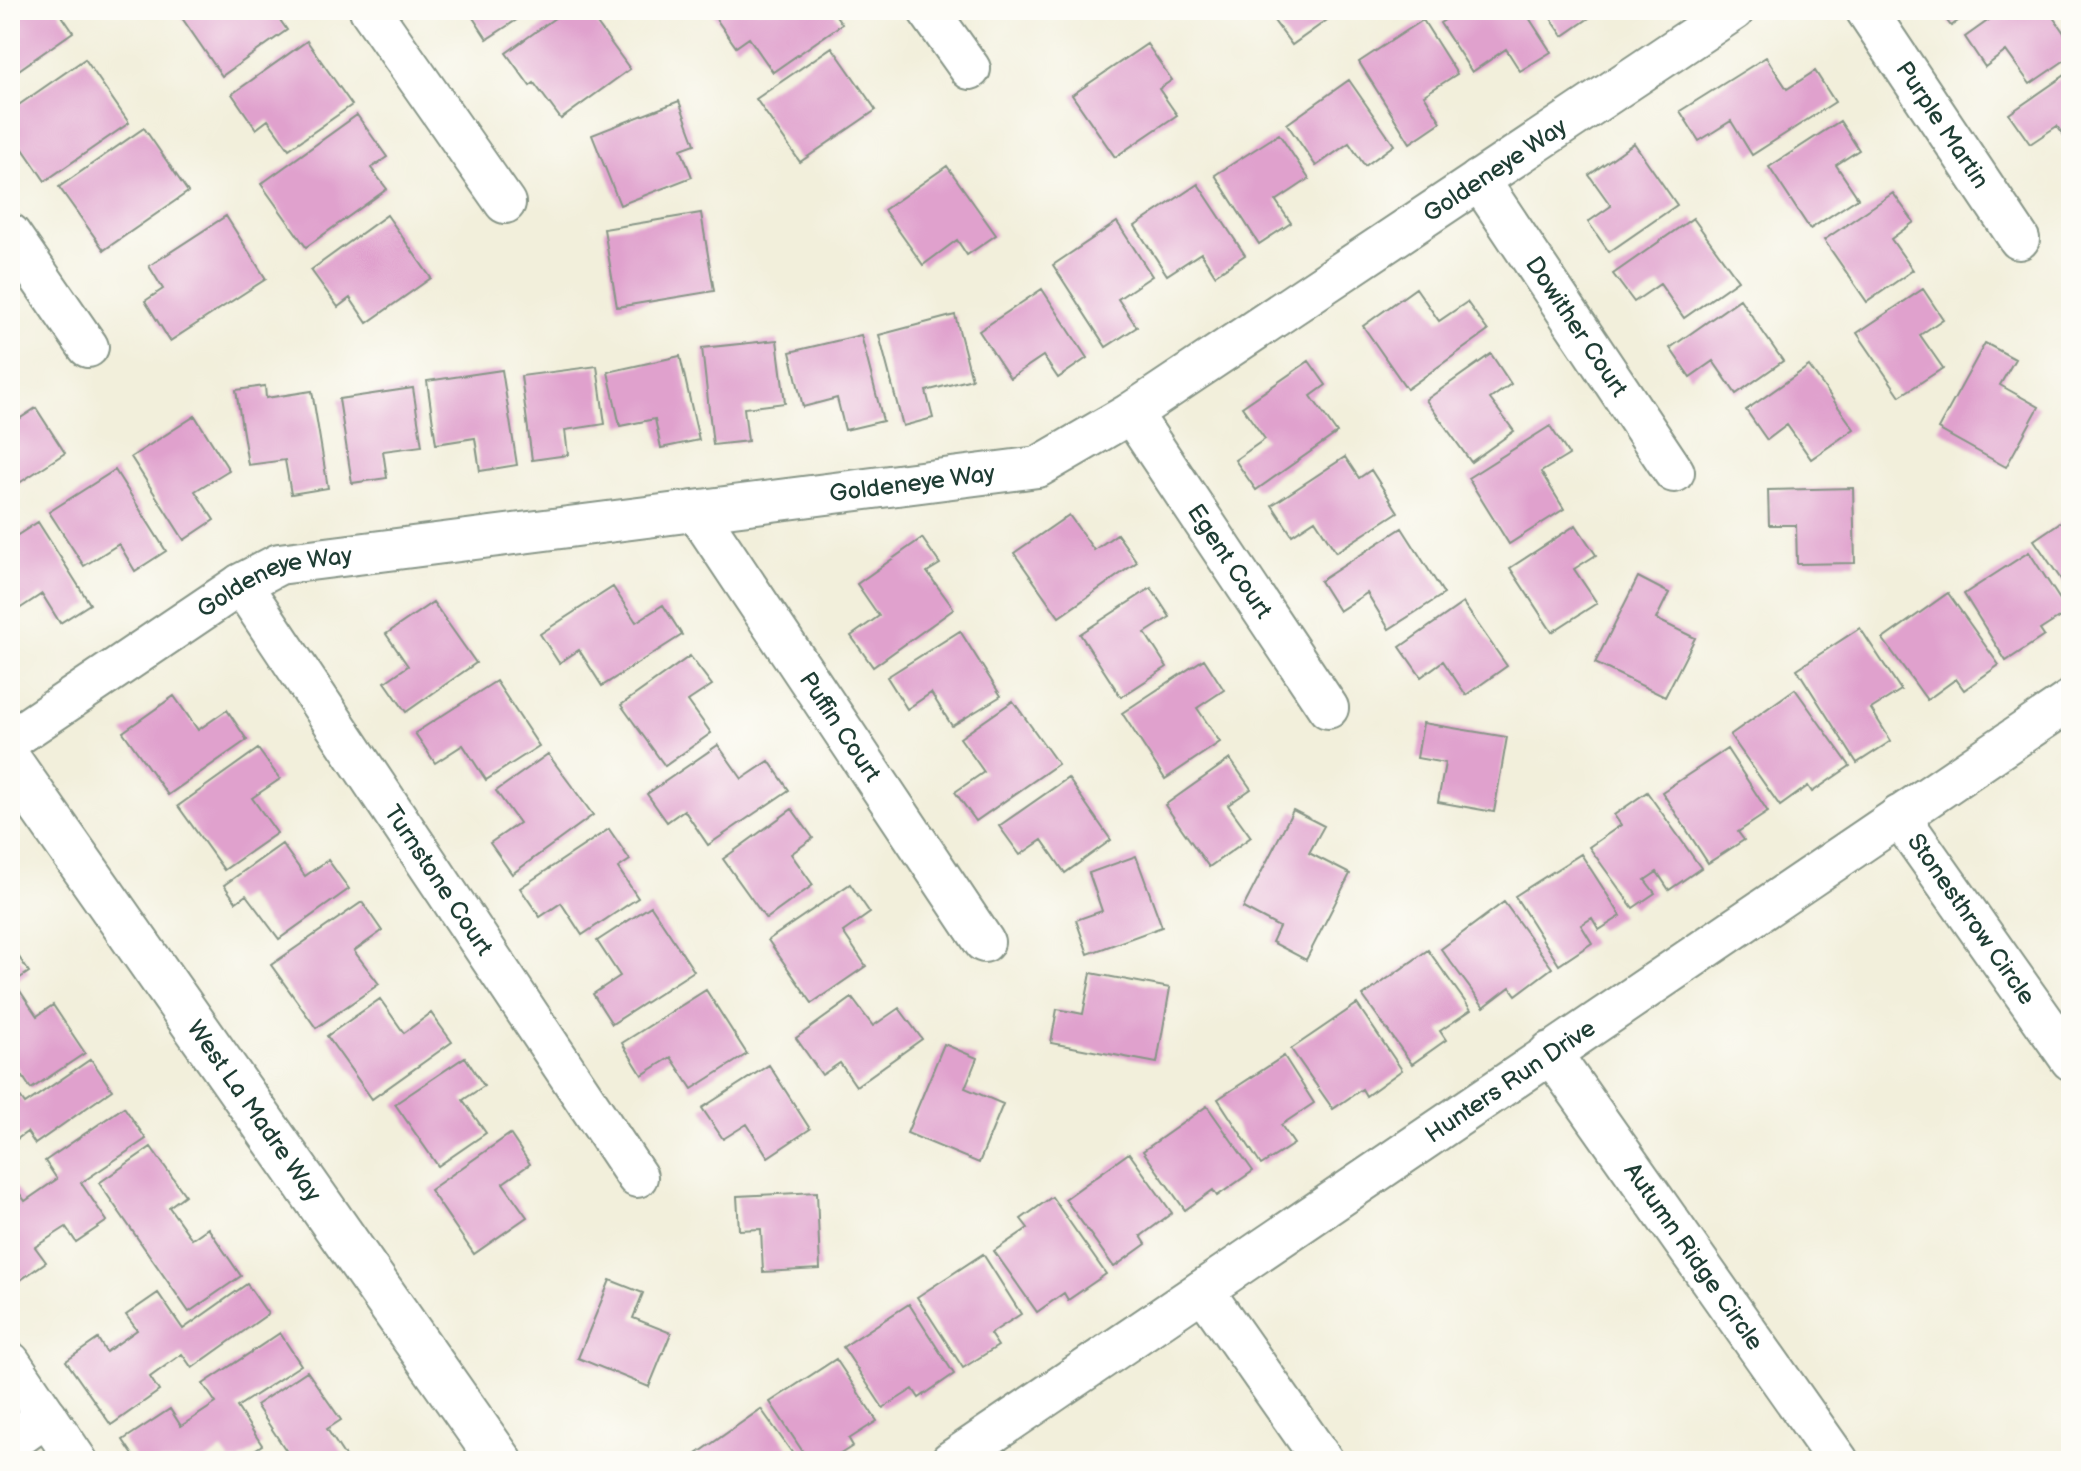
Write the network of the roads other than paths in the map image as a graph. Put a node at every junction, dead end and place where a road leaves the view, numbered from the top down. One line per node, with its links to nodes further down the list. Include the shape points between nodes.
1 (370, 10): 7 (street)
2 (928, 10): 5 (street)
3 (1734, 10): 6 (street, Goldeneye Way)
4 (1866, 10): 9 (street, Purple Martin)
5 (970, 69)
6 (1479, 180): 12 (street, Goldeneye Way); 13 (street, Dowither Court)
7 (505, 203)
8 (10, 234): 10 (street)
9 (2019, 239)
10 (23, 280): 11 (street)
11 (88, 347)
12 (1131, 413): 14 (street, Goldeneye Way, via 1038,467); 17 (street, Egent Court)
13 (1674, 472)
14 (697, 512): 15 (street, Goldeneye Way, via 279,564); 21 (street, Puffin Court)
15 (241, 584): 18 (street, Goldeneye Way); 24 (street, Turnstone Court)
16 (2071, 700): 20 (street, Hunters Run Drive)
17 (1328, 708)
18 (10, 740)
19 (10, 762): 30 (street, West La Madre Way)
20 (1899, 816): 22 (street, Hunters Run Drive); 23 (street, Stonesthrow Circle)
21 (984, 942)
22 (1550, 1052): 25 (street, Hunters Run Drive); 33 (street, Autumn Ridge Circle)
23 (2071, 1060)
24 (637, 1177)
25 (1203, 1290): 31 (street, Hunters Run Drive); 32 (street)
26 (10, 1362): 27 (street)
27 (47, 1416): 28 (street); 29 (street)
28 (10, 1442)
29 (77, 1461)
30 (500, 1461)
31 (951, 1461)
32 (1323, 1461)
33 (1838, 1461)

